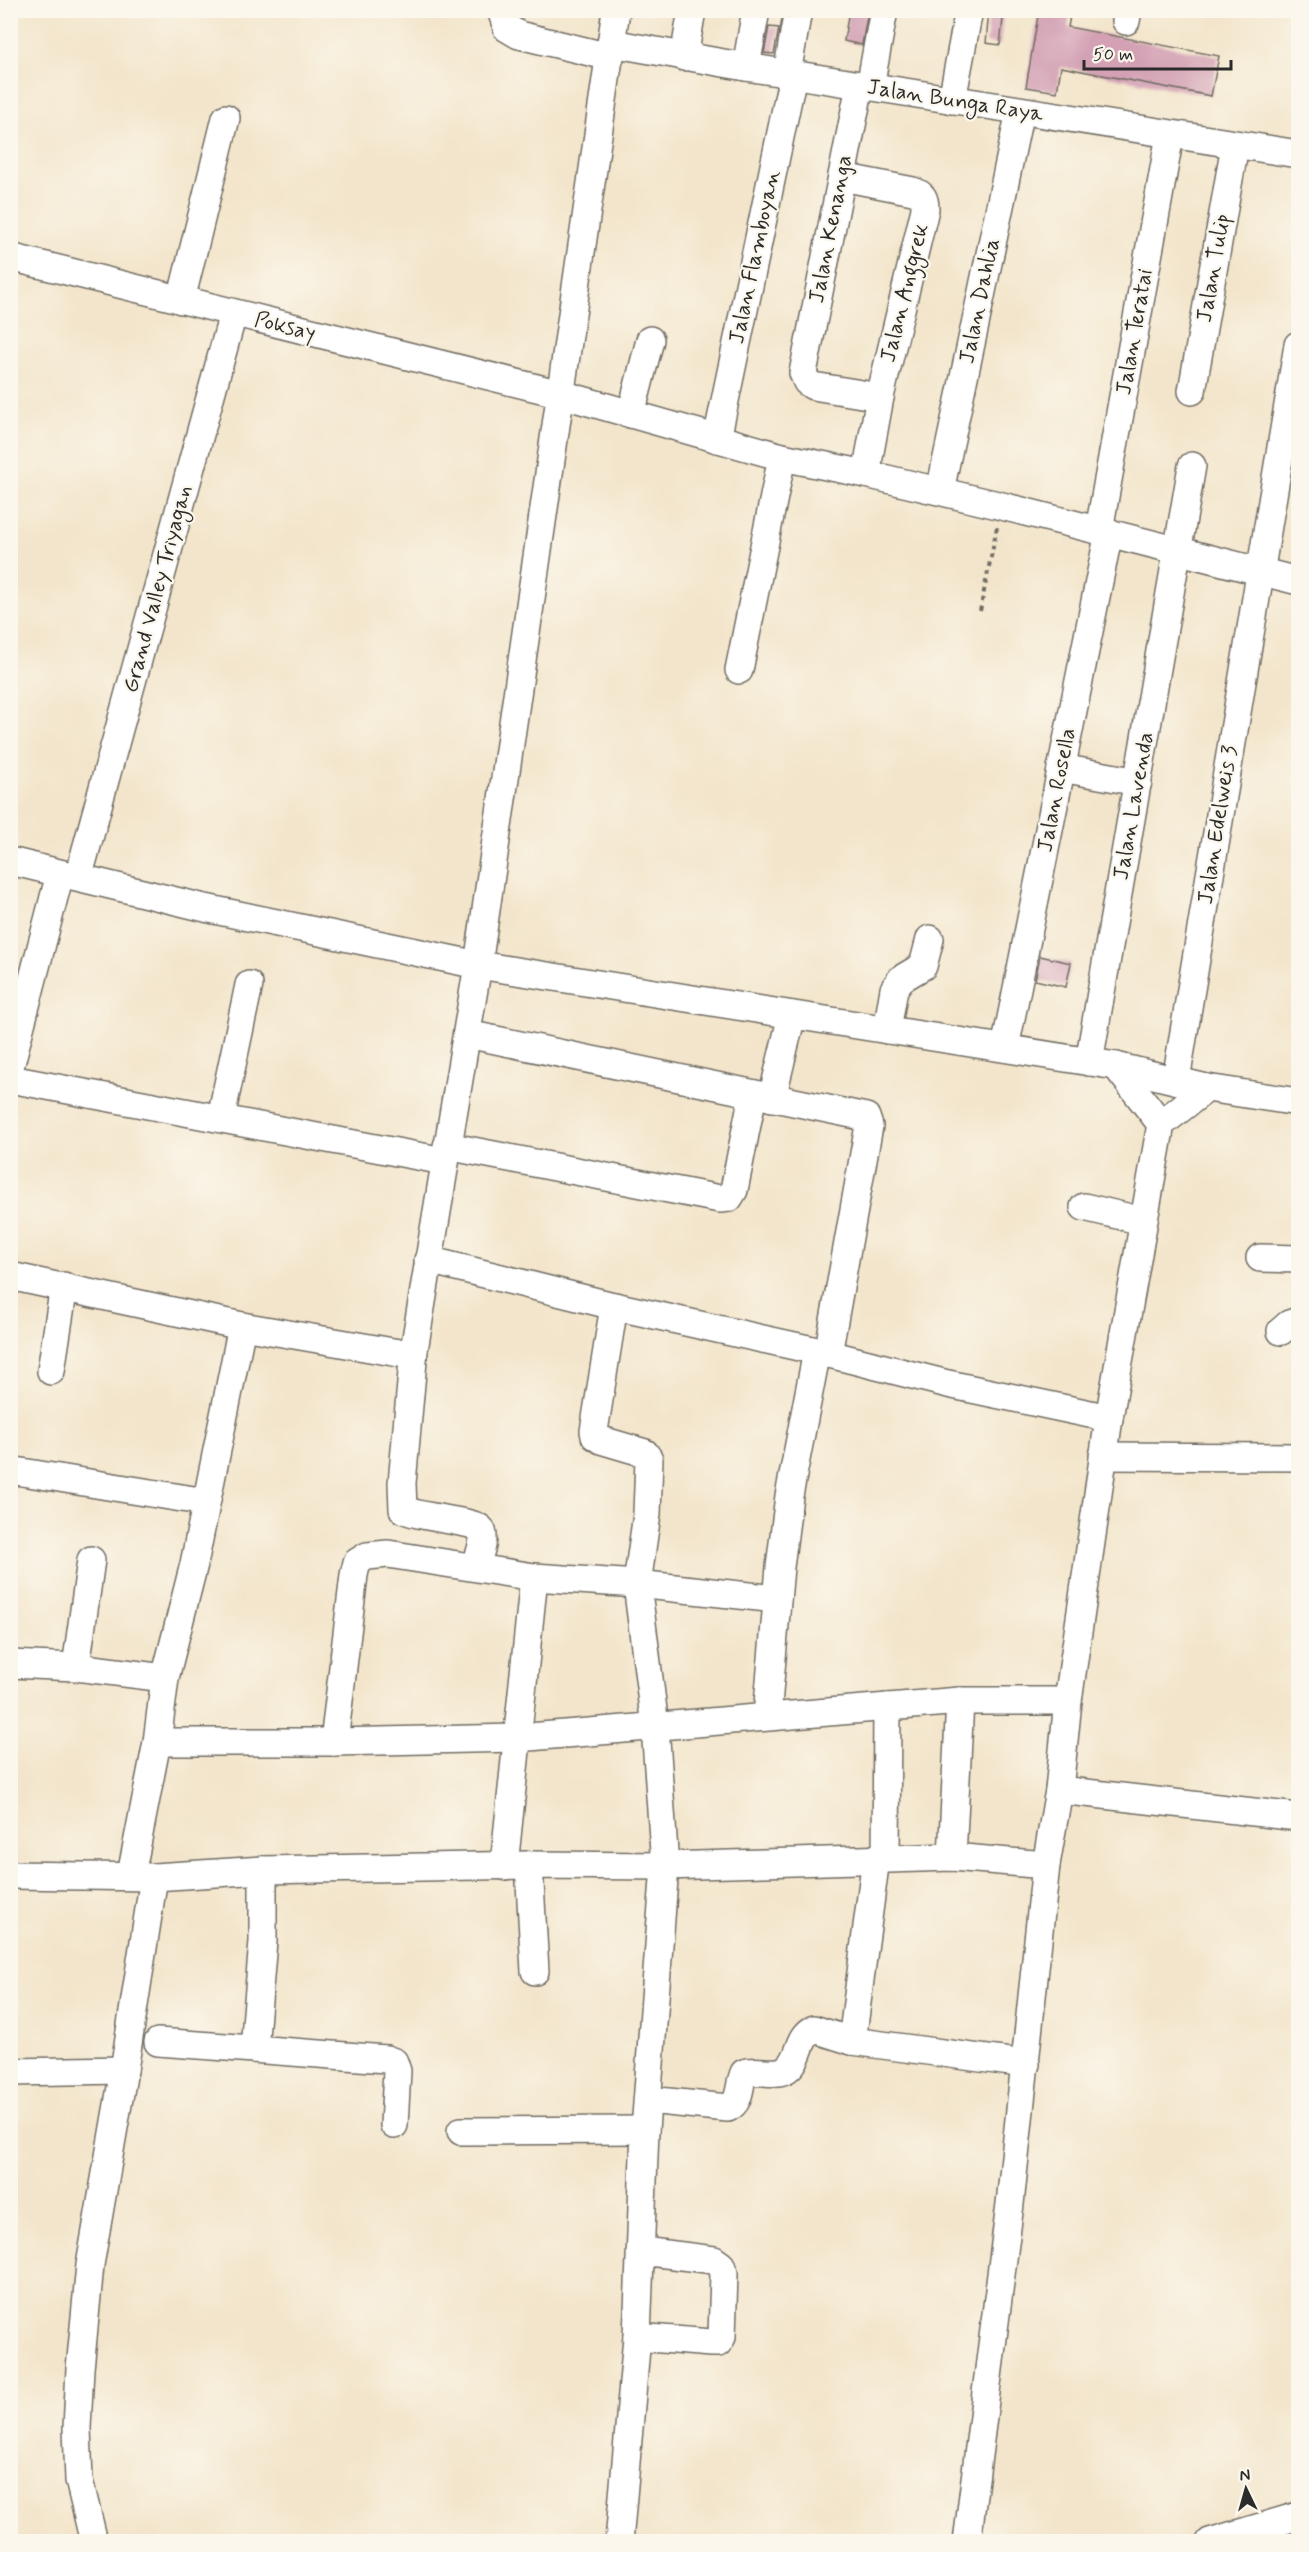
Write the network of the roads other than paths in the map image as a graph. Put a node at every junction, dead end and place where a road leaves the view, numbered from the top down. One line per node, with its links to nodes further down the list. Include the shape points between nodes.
1 (501, 10): 8 (street, Jalan Bunga Raya, via 507,28 519,35)
2 (616, 10): 8 (street)
3 (692, 10): 9 (street)
4 (756, 10): 10 (street)
5 (798, 10): 11 (street, Jalan Flamboyan)
6 (884, 10): 12 (street, Jalan Kenanga)
7 (969, 10): 13 (street)
8 (610, 50): 9 (street, Jalan Bunga Raya); 26 (street)
9 (684, 57): 10 (street, Jalan Bunga Raya)
10 (746, 67): 11 (street, Jalan Bunga Raya)
11 (790, 74): 12 (street, Jalan Bunga Raya); 29 (street, Jalan Flamboyan)
12 (869, 80): 13 (street, Jalan Bunga Raya); 19 (street, Jalan Kenanga)
13 (952, 100): 14 (street, Jalan Bunga Raya)
14 (1020, 111): 16 (street, Jalan Bunga Raya); 33 (street, Jalan Dahlia)
15 (226, 118): 21 (street)
16 (1170, 135): 17 (street, Jalan Bunga Raya); 34 (street, Jalan Teratai)
17 (1235, 146): 18 (street, Jalan Bunga Raya); 25 (street, Jalan Tulip)
18 (1299, 154)
19 (842, 177): 27 (street, Jalan Kenanga, via 803,373 813,386); 27 (street, Jalan Anggrek, via 913,190 925,200)
20 (10, 257): 21 (street, Poksay)
21 (181, 300): 22 (street, Poksay)
22 (233, 314): 26 (street, Poksay); 42 (street, Grand Valley Triyagan)
23 (650, 340): 28 (street)
24 (1299, 345): 36 (street, Jalan Edelweis 3)
25 (1192, 391)
26 (561, 394): 28 (street, Poksay); 44 (street)
27 (880, 397): 32 (street, Jalan Anggrek)
28 (631, 414): 29 (street, Poksay)
29 (717, 439): 30 (street, Poksay)
30 (782, 457): 32 (street, Poksay); 38 (street)
31 (1192, 466): 35 (street, Jalan Lavenda)
32 (866, 474): 33 (street, Poksay)
33 (940, 491): 34 (street, Poksay)
34 (1104, 531): 35 (street, Poksay); 39 (street, Jalan Rosella)
35 (1177, 550): 36 (street, Poksay); 40 (street, Jalan Lavenda)
36 (1261, 570): 37 (street, Poksay); 54 (street, Jalan Edelweis 3)
37 (1299, 580)
38 (739, 670)
39 (1062, 768): 40 (street); 49 (street, Jalan Rosella)
40 (1138, 782): 50 (street, Jalan Lavenda)
41 (10, 861): 42 (street)
42 (71, 869): 44 (street, via 205,908); 52 (street, Grand Valley Triyagan)
43 (930, 939): 47 (street, via 923,966 901,979 894,989)
44 (478, 965): 46 (street); 48 (street)
45 (249, 986): 58 (street)
46 (792, 1015): 47 (street); 56 (street)
47 (887, 1030): 49 (street)
48 (467, 1034): 56 (street); 60 (street)
49 (1005, 1048): 50 (street)
50 (1089, 1062): 51 (street)
51 (1116, 1066): 54 (street); 59 (street)
52 (10, 1067)
53 (10, 1079): 58 (street)
54 (1176, 1080): 55 (street)
55 (1208, 1088): 57 (street); 59 (street)
56 (762, 1096): 60 (street, via 729,1198); 71 (street, via 862,1116 869,1122)
57 (1299, 1102)
58 (221, 1117): 60 (street, via 333,1142)
59 (1161, 1124): 62 (street)
60 (446, 1153): 65 (street)
61 (1084, 1207): 62 (street)
62 (1143, 1221): 73 (street)
63 (1260, 1258): 64 (street)
64 (1299, 1258)
65 (428, 1260): 68 (street); 70 (street)
66 (10, 1276): 67 (street)
67 (64, 1286): 69 (street); 72 (street)
68 (615, 1306): 71 (street); 81 (street, via 594,1431 601,1440 648,1456 647,1515)
69 (242, 1326): 70 (street, via 399,1353); 77 (street)
70 (414, 1350): 79 (street, via 402,1483 404,1509 412,1514 475,1524 483,1536)
71 (822, 1352): 73 (street); 82 (street, via 789,1496)
72 (51, 1371)
73 (1109, 1418): 74 (street)
74 (1102, 1456): 75 (street); 87 (street)
75 (1299, 1456)
76 (10, 1470): 77 (street)
77 (206, 1502): 85 (street)
78 (91, 1560): 84 (street)
79 (475, 1567): 80 (street); 93 (street, via 388,1554 367,1556 357,1562)
80 (534, 1578): 81 (street); 91 (street)
81 (637, 1584): 82 (street); 90 (street)
82 (777, 1599): 89 (street)
83 (10, 1664): 84 (street)
84 (76, 1667): 85 (street)
85 (165, 1678): 92 (street)
86 (960, 1701): 87 (street); 88 (street); 96 (street)
87 (1068, 1701): 94 (street)
88 (887, 1707): 89 (street); 97 (street)
89 (767, 1716): 90 (street)
90 (655, 1726): 91 (street); 100 (street)
91 (517, 1738): 93 (street); 98 (street)
92 (157, 1742): 93 (street); 103 (street)
93 (334, 1742)
94 (1059, 1790): 95 (street); 99 (street)
95 (1299, 1817)
96 (952, 1857): 97 (street); 99 (street)
97 (881, 1858): 100 (street); 105 (street)
98 (517, 1865): 100 (street); 101 (street); 104 (street)
99 (1046, 1865): 108 (street)
100 (664, 1866): 111 (street)
101 (263, 1870): 103 (street); 107 (street, via 263,1941)
102 (10, 1875): 103 (street)
103 (142, 1876): 109 (street)
104 (535, 1971)
105 (852, 2040): 108 (street); 111 (street, via 810,2031 786,2069 744,2073 735,2105 728,2108)
106 (158, 2042): 107 (street)
107 (254, 2049): 112 (street, via 394,2062)
108 (1026, 2064): 118 (street)
109 (124, 2070): 110 (street); 120 (street, via 90,2265 80,2369 79,2480)
110 (10, 2072)
111 (648, 2100): 113 (street)
112 (394, 2125)
113 (645, 2130): 114 (street); 115 (street)
114 (461, 2131)
115 (642, 2251): 116 (street); 116 (street, via 714,2259 721,2265 722,2337 718,2343)
116 (637, 2337): 121 (street)
117 (1299, 2516): 119 (street)
118 (966, 2533)
119 (1236, 2537): 122 (street)
120 (94, 2541)
121 (619, 2541)
122 (1210, 2541)

